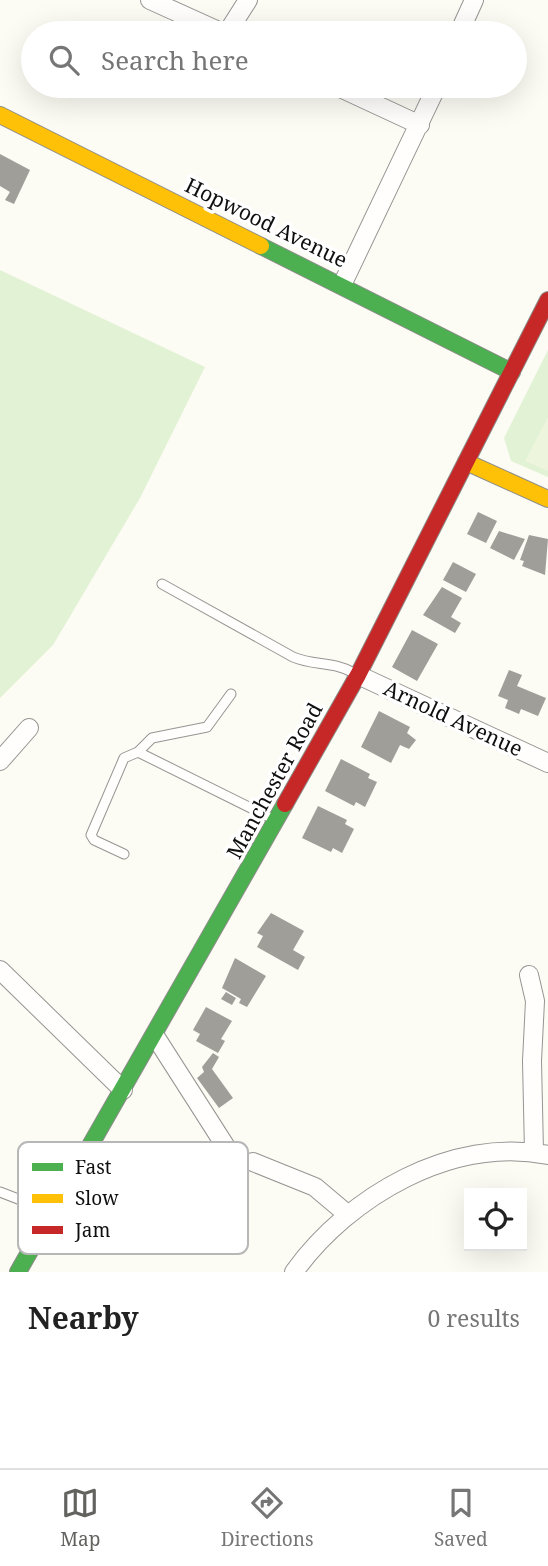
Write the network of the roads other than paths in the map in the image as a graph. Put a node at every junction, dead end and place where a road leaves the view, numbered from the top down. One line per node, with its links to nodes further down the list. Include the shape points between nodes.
1 (150, 0): 4 (street)
2 (248, 0): 5 (street)
3 (474, 0): 6 (street)
4 (198, 21)
5 (233, 21)
6 (464, 21)
7 (362, 98): 10 (street)
8 (432, 98): 10 (street)
9 (0, 115): 11 (main road, Hopwood Avenue)
10 (420, 125): 11 (street)
11 (342, 285): 13 (main road, Hopwood Avenue)
12 (548, 299): 13 (main road, Manchester Road)
13 (512, 372): 14 (main road, Manchester Road)
14 (466, 462): 15 (main road); 17 (main road, Manchester Road)
15 (548, 499)
16 (162, 584): 17 (lane, via 293,657 335,664)
17 (358, 675): 22 (street, Arnold Avenue); 23 (main road, Manchester Road)
18 (231, 694): 20 (lane, via 207,727 160,735)
19 (29, 728): 21 (street)
20 (138, 752): 23 (lane); 24 (lane, via 124,758 91,835)
21 (0, 761)
22 (548, 763)
23 (276, 821): 28 (main road, Manchester Road)
24 (124, 854)
25 (0, 970): 29 (street)
26 (529, 975): 27 (street)
27 (541, 1001): 32 (street, via 532,1061)
28 (155, 1036): 29 (main road, Manchester Road); 31 (street)
29 (123, 1090): 30 (main road, Manchester Road)
30 (92, 1142)
31 (223, 1142)
32 (541, 1154): 39 (street, via 474,1155 438,1165)
33 (293, 1158): 36 (street)
34 (248, 1159): 35 (lane)
35 (253, 1162): 36 (street)
36 (286, 1175): 39 (street, via 315,1187)
37 (0, 1192): 38 (lane)
38 (18, 1199)
39 (347, 1214): 42 (street)
40 (28, 1254): 41 (main road, Manchester Road)
41 (18, 1272)
42 (294, 1272)

